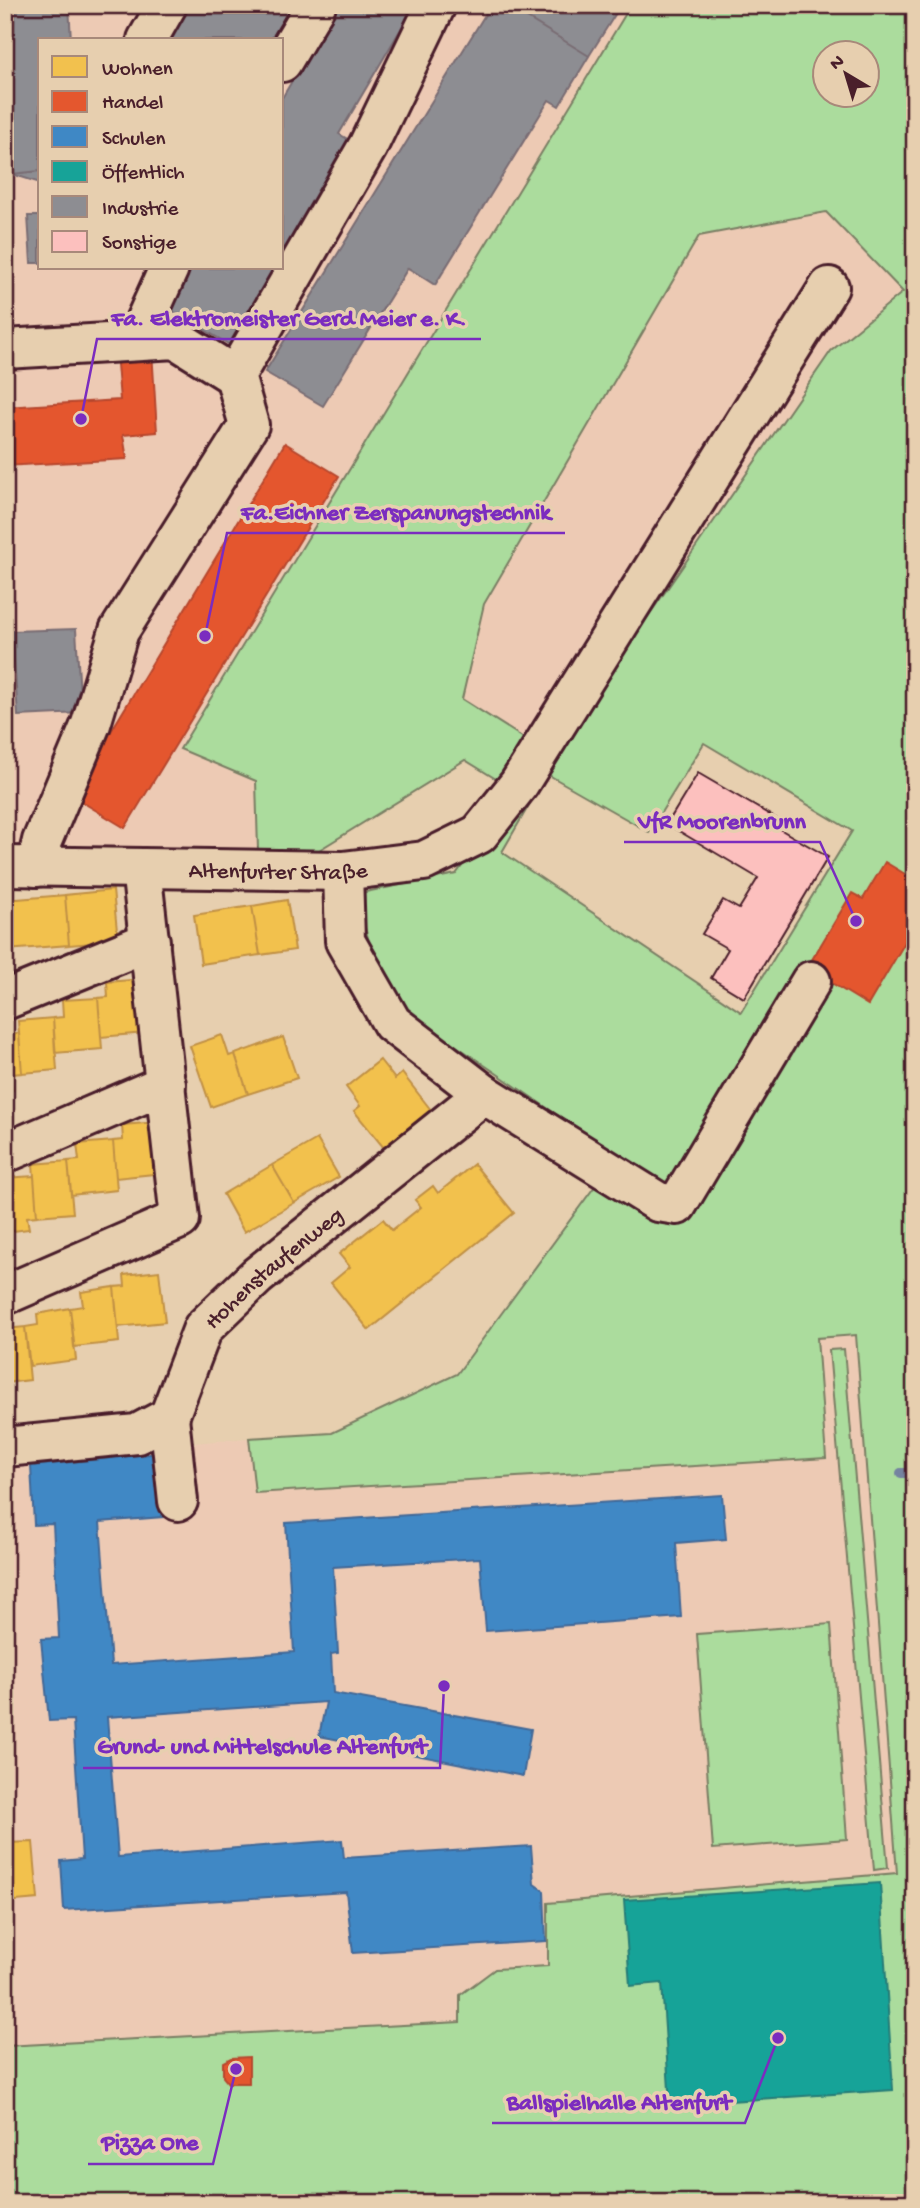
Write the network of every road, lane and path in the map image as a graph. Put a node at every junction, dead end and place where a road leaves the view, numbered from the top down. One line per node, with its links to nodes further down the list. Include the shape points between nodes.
1 (167, 5): 4 (street)
2 (316, 5): 5 (street)
3 (436, 5): 10 (street, via 368,146)
4 (148, 38)
5 (284, 58)
6 (168, 270): 8 (street)
7 (829, 287): 13 (street, Altenfurter Straße, via 519,784 479,834 424,861)
8 (126, 342): 9 (street); 10 (street, via 176,339)
9 (5, 349)
10 (235, 376): 11 (street, via 248,425 119,631 92,724 42,841)
11 (21, 866): 12 (street, Altenfurter Straße)
12 (141, 868): 13 (street, Altenfurter Straße); 14 (street)
13 (343, 871): 18 (street, via 345,942 392,1023)
14 (149, 941): 16 (street); 17 (street)
15 (811, 982): 18 (street, via 677,1205 658,1202)
16 (5, 1000)
17 (166, 1084): 19 (street); 20 (street, via 180,1219)
18 (484, 1094): 21 (street, Hohenstaufenweg, via 257,1276 203,1328)
19 (5, 1153)
20 (5, 1295)
21 (169, 1417): 22 (street, via 137,1434); 23 (street)
22 (5, 1447)
23 (178, 1501)

